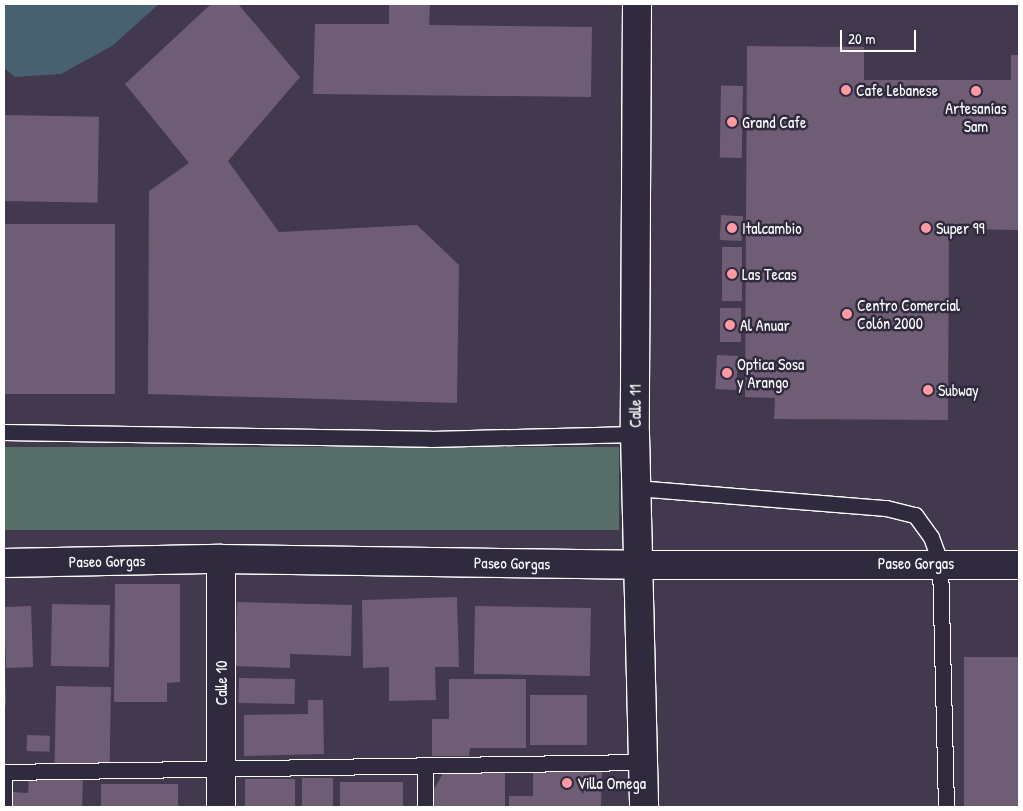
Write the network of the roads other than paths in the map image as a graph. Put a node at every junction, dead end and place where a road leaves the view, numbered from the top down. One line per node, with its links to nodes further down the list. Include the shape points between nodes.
1 (637, 4): 3 (street, Calle 11)
2 (4, 432): 3 (lane, via 430,439)
3 (635, 434): 4 (street, Calle 11)
4 (636, 488): 6 (lane, via 886,508 915,515 931,537); 8 (street, Calle 11)
5 (221, 559): 7 (street, Paseo Gorgas); 8 (street, Paseo Gorgas); 12 (street, Calle 10)
6 (940, 562): 8 (street, Paseo Gorgas); 9 (street, Paseo Gorgas); 18 (lane)
7 (4, 563)
8 (637, 565): 10 (street, Calle 11)
9 (1019, 565)
10 (644, 762): 11 (lane); 17 (street, Calle 11)
11 (425, 765): 12 (lane); 16 (lane)
12 (221, 769): 13 (lane); 15 (street, Calle 10)
13 (4, 772): 14 (lane)
14 (4, 807)
15 (221, 807)
16 (425, 807)
17 (644, 807)
18 (946, 807)

